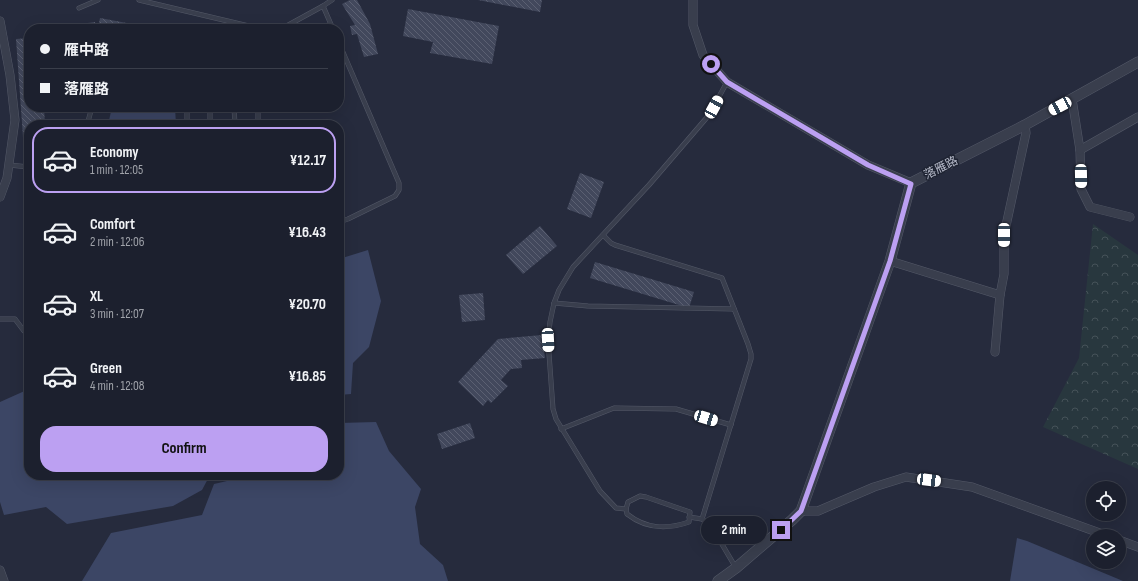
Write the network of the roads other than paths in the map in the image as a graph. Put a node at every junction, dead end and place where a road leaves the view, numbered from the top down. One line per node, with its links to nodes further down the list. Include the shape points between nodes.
1 (98, 0): 6 (lane)
2 (139, 0): 8 (lane)
3 (332, 0): 5 (lane)
4 (693, 0): 13 (street, via 693,25 704,55)
5 (323, 6): 9 (lane); 10 (lane)
6 (79, 8)
7 (0, 21): 18 (street, via 15,120)
8 (240, 24)
9 (290, 24)
10 (331, 24)
11 (344, 55): 23 (lane, via 399,183 399,190 395,196)
12 (1138, 62): 14 (street, 落雁路)
13 (727, 82): 20 (street, via 868,165); 24 (lane, via 709,115 649,186)
14 (1072, 100): 16 (street, 落雁路); 17 (street)
15 (1138, 117): 17 (street)
16 (1025, 125): 20 (street, 落雁路); 26 (street, via 1026,133 1004,235 1004,274)
17 (1080, 150): 22 (street, via 1081,189 1090,207)
18 (9, 165): 19 (lane); 21 (street)
19 (24, 166)
20 (911, 184): 25 (street, 落雁路)
21 (0, 197)
22 (1130, 217)
23 (344, 220)
24 (603, 235): 27 (lane, via 573,267); 28 (lane, via 615,245 722,278)
25 (890, 261): 26 (street); 35 (street, 落雁路)
26 (1000, 295): 31 (street)
27 (554, 303): 28 (lane); 33 (lane, via 549,332 550,371 553,409)
28 (734, 309): 32 (lane, via 751,359)
29 (0, 319): 30 (lane, via 15,319)
30 (24, 331)
31 (995, 352)
32 (731, 425): 33 (lane, via 676,409 614,408); 37 (lane)
33 (561, 429): 34 (lane, via 604,496 614,507)
34 (626, 509): 36 (lane, via 629,516 658,527 678,526 689,522); 36 (lane, via 630,500 643,496 690,512)
35 (801, 511): 38 (street, via 818,511 874,487 906,477 972,487); 41 (street, 落雁路)
36 (689, 517): 37 (lane)
37 (702, 519): 41 (lane, via 710,524)
38 (1089, 529)
39 (1126, 543): 40 (street)
40 (1138, 547)
41 (736, 568): 44 (street, 落雁路)
42 (0, 570): 43 (street)
43 (4, 581)
44 (718, 581)

